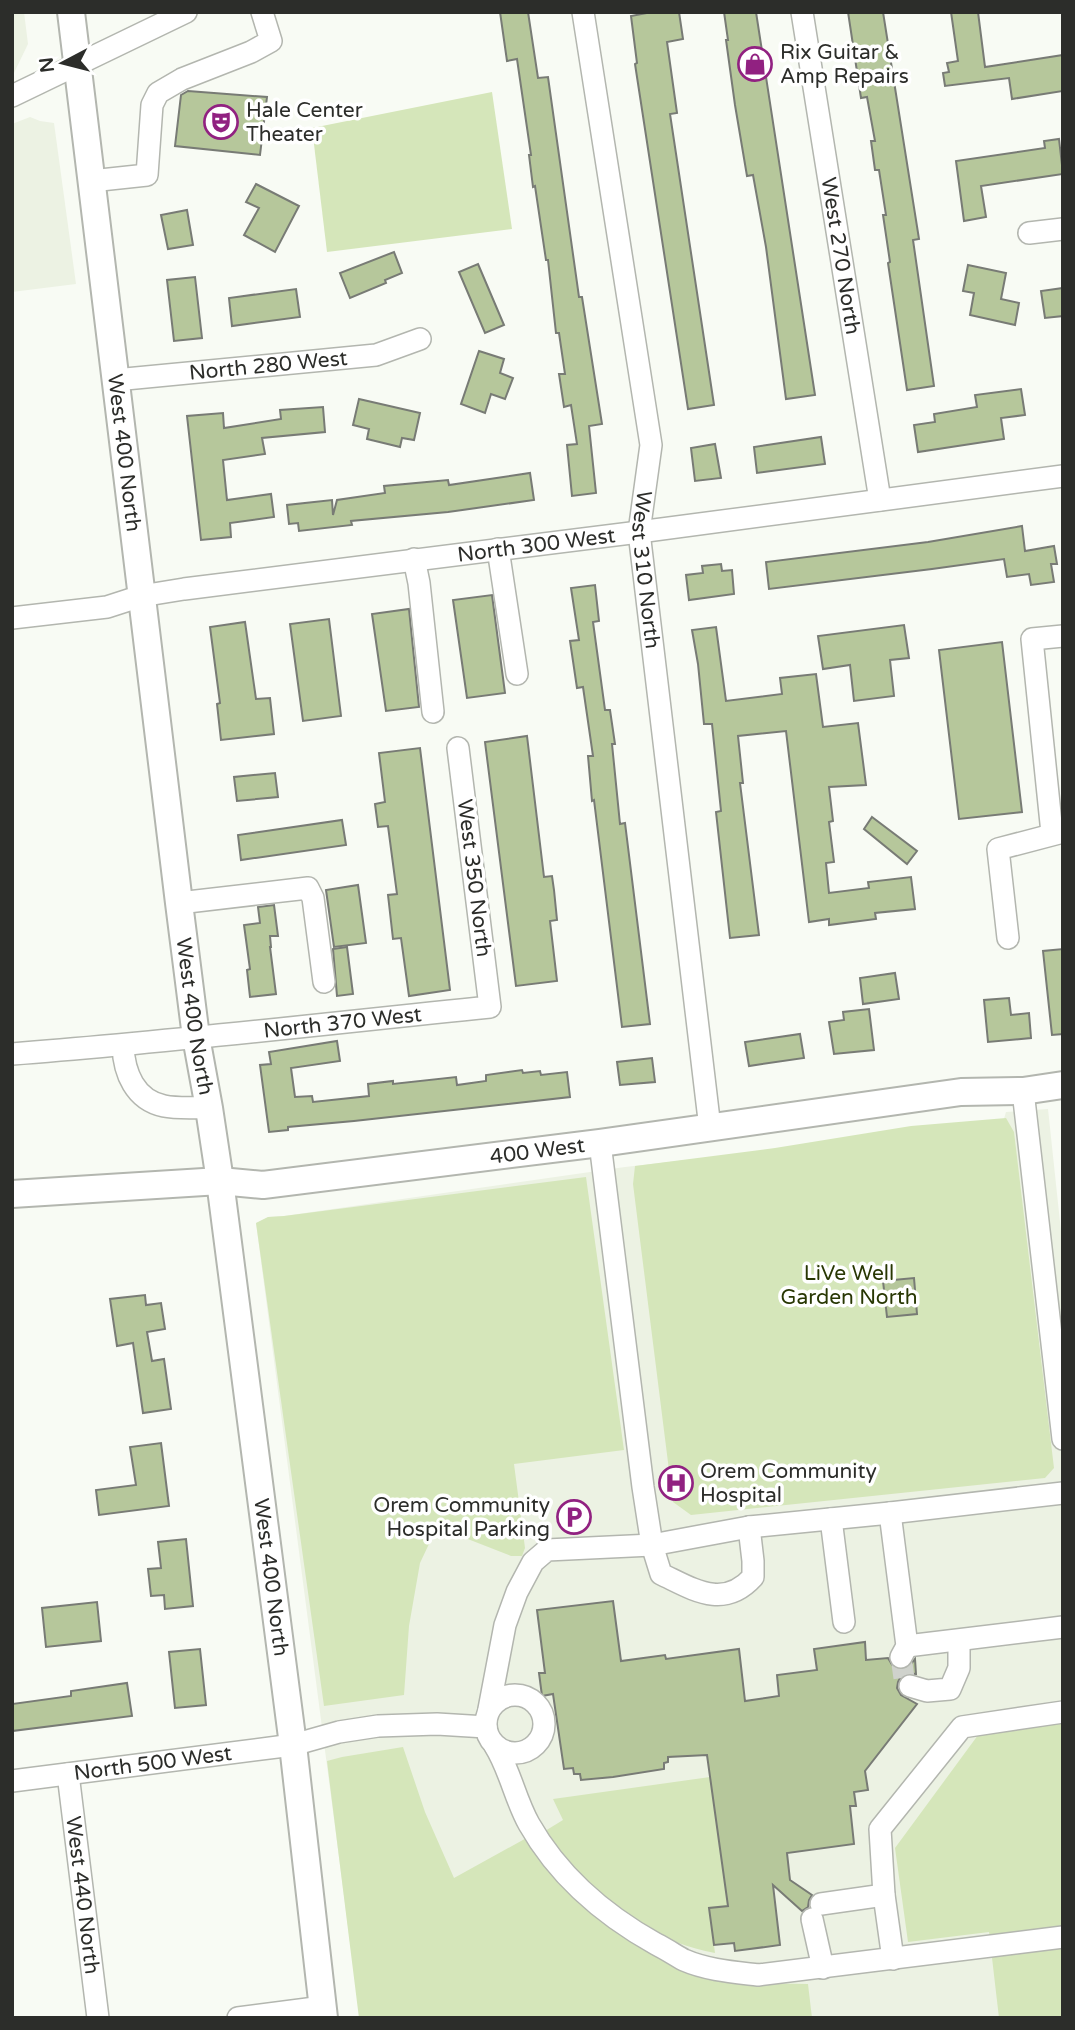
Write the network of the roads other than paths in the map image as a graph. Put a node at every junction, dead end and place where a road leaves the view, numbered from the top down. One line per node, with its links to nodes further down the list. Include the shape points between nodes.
1 (71, 12): 6 (main road, West 400 North)
2 (262, 12): 8 (street, via 271,41 158,93 152,105 147,176)
3 (583, 12): 15 (street, West 310 North, via 651,445)
4 (802, 12): 14 (street, West 270 North)
5 (176, 14): 6 (street)
6 (77, 64): 7 (street); 8 (main road, West 400 North)
7 (12, 96)
8 (91, 181): 12 (main road, West 400 North)
9 (1063, 229): 10 (street)
10 (1029, 233)
11 (419, 339): 12 (street, North 280 West, via 376,355)
12 (116, 380): 18 (main road, West 400 North)
13 (1063, 476): 14 (street, North 300 West)
14 (880, 500): 15 (street, North 300 West)
15 (639, 532): 16 (street, North 300 West); 35 (street, West 310 North)
16 (498, 549): 17 (street, North 300 West); 21 (street)
17 (414, 559): 18 (street, North 300 West); 22 (street)
18 (141, 596): 19 (street, North 300 West, via 107,607); 25 (main road, West 400 North)
19 (12, 618)
20 (1063, 636): 24 (street, via 1032,639)
21 (517, 674)
22 (433, 712)
23 (458, 748): 28 (street, West 350 North)
24 (1058, 832): 26 (street, via 999,849)
25 (179, 903): 27 (street, via 309,888); 29 (main road, West 400 North)
26 (1009, 938)
27 (324, 982)
28 (490, 1007): 29 (street, North 370 West)
29 (196, 1037): 30 (street, North 370 West); 34 (main road, West 400 North)
30 (123, 1046): 31 (street, North 370 West); 34 (street, via 132,1085 150,1101)
31 (12, 1055)
32 (1063, 1084): 33 (main road, 400 West)
33 (1023, 1091): 35 (main road, 400 West, via 961,1092); 39 (street)
34 (209, 1108): 37 (main road, West 400 North)
35 (710, 1128): 36 (main road, 400 West)
36 (600, 1143): 37 (main road, 400 West, via 263,1185); 44 (street)
37 (219, 1181): 38 (main road, 400 West); 51 (main road, West 400 North)
38 (12, 1194)
39 (1063, 1439)
40 (1063, 1493): 41 (street)
41 (890, 1513): 42 (street); 47 (street, via 904,1652)
42 (831, 1519): 43 (street); 45 (street)
43 (749, 1527): 44 (street); 44 (street, via 752,1577 733,1593 702,1594 661,1574)
44 (652, 1545): 50 (street, via 547,1550 533,1562 505,1625)
45 (844, 1622)
46 (1063, 1628): 47 (street)
47 (959, 1641): 48 (street, via 959,1668 950,1689 928,1691)
48 (910, 1686)
49 (1063, 1712): 54 (street, via 962,1727 880,1829)
50 (490, 1727): 51 (street, North 500 West, via 378,1727); 57 (street, via 529,1825 555,1863 629,1929 685,1960 717,1970 758,1975)
51 (293, 1745): 52 (street, North 500 West); 58 (main road, West 400 North)
52 (68, 1774): 53 (street, North 500 West); 59 (street, West 440 North)
53 (12, 1781)
54 (884, 1895): 56 (street); 57 (street, via 817,1912)
55 (1063, 1937): 56 (street)
56 (893, 1959): 57 (street)
57 (823, 1968)
58 (324, 2012): 60 (street)
59 (99, 2018)
60 (238, 2018)

